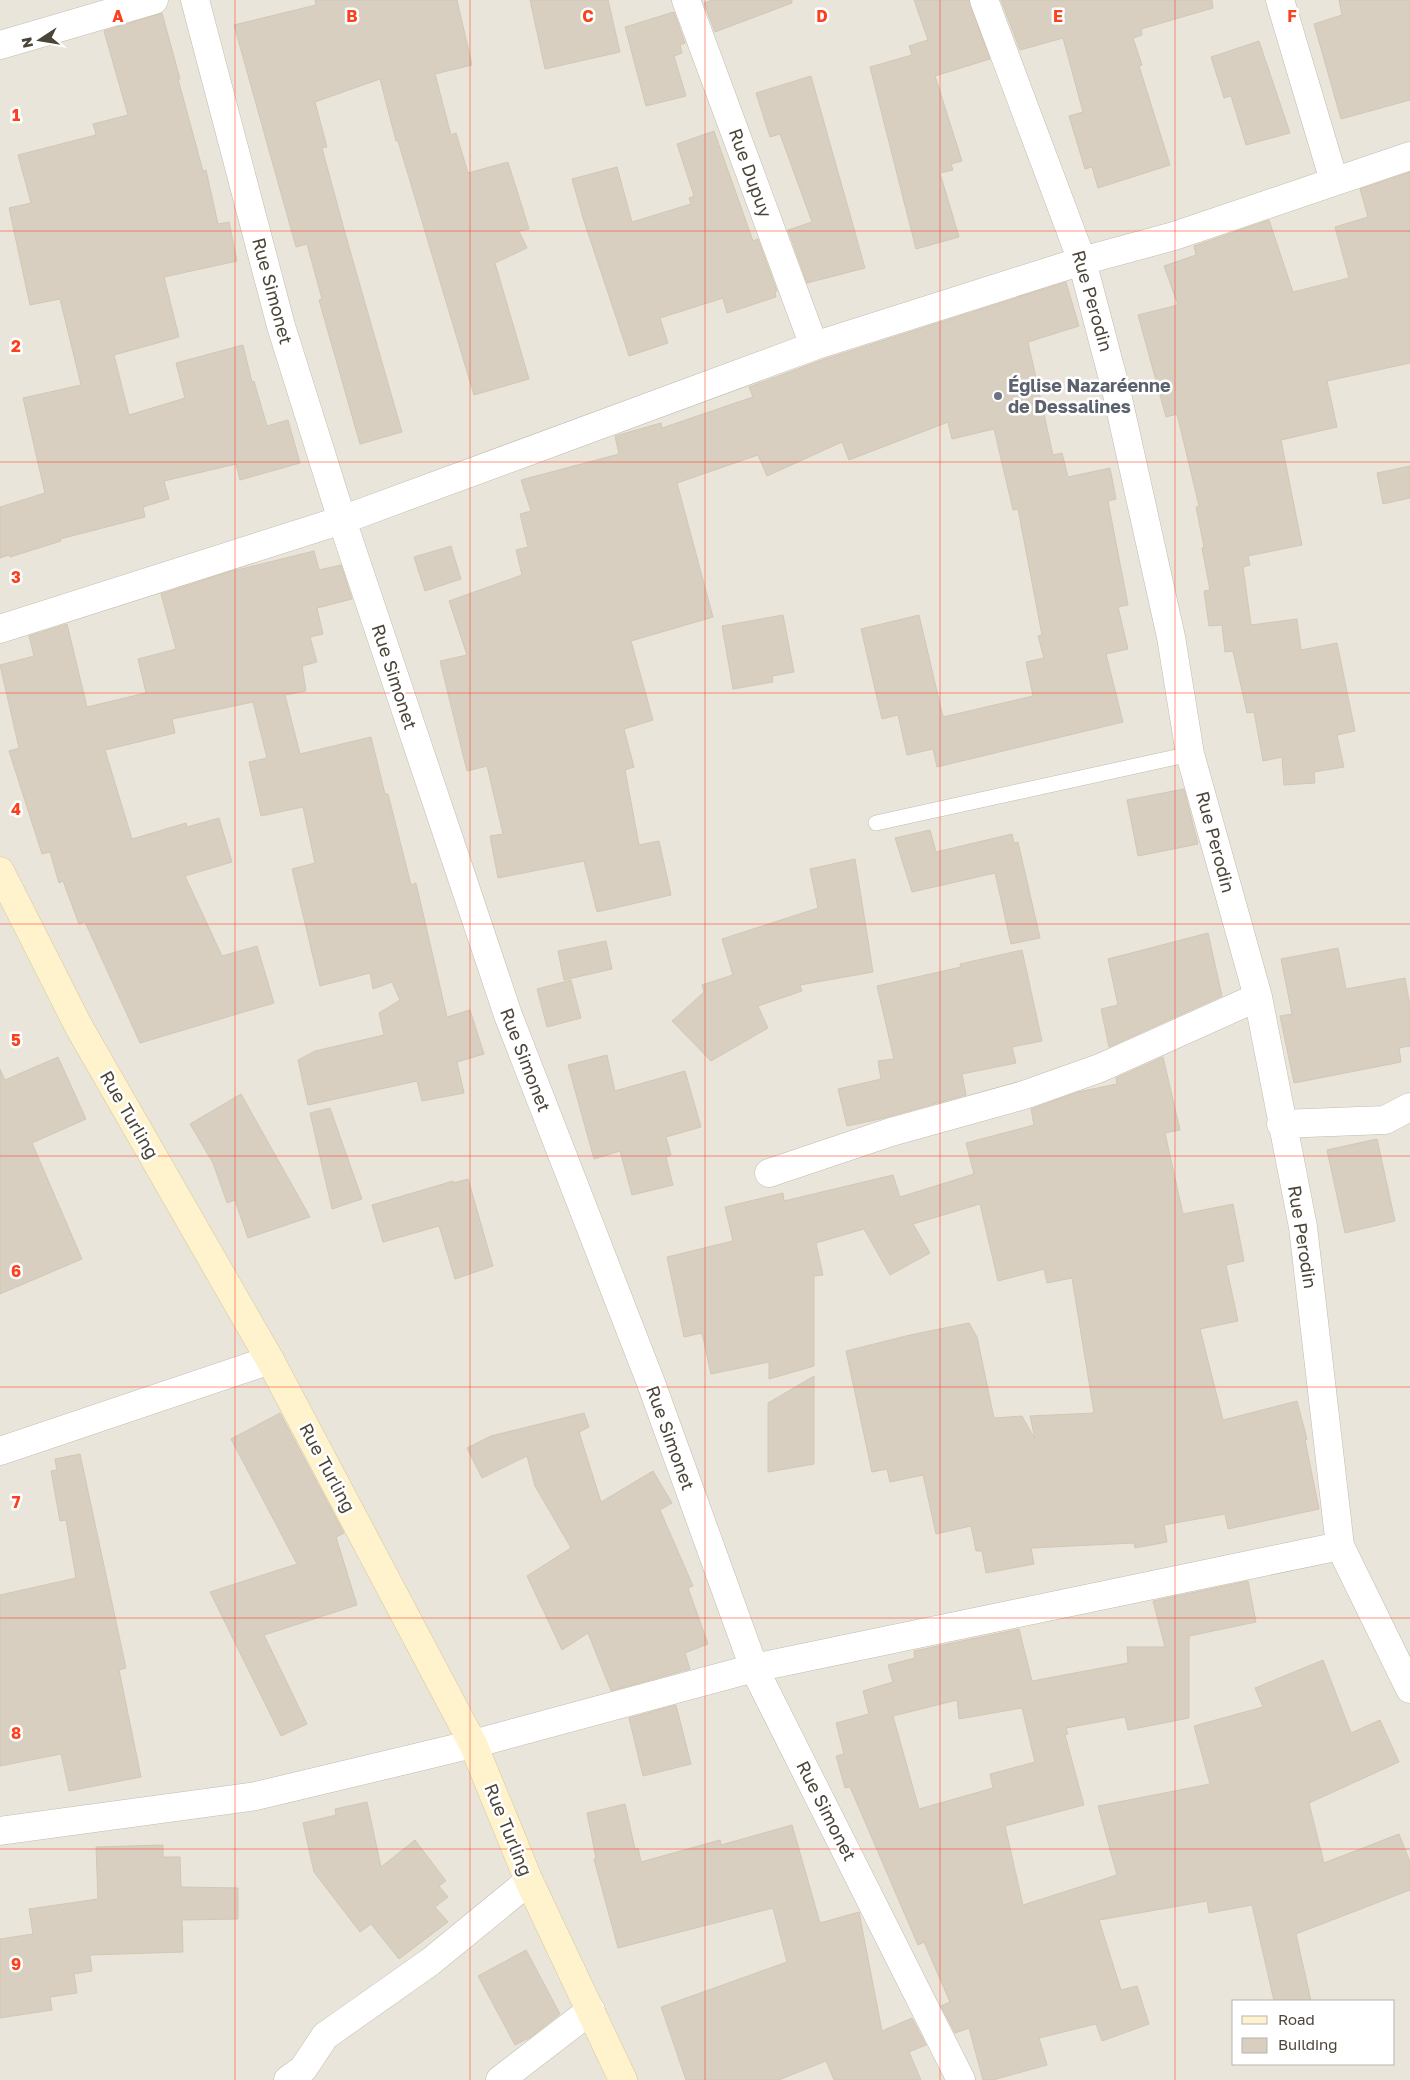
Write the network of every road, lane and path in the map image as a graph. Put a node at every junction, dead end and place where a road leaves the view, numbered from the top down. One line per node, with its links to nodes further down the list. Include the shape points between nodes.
1 (154, 0): 6 (street)
2 (195, 0): 11 (street, Rue Simonet, via 281,326)
3 (686, 0): 10 (street, Rue Dupuy)
4 (984, 0): 9 (street, Rue Perodin)
5 (1280, 0): 8 (street)
6 (0, 45)
7 (1410, 156): 8 (street)
8 (1334, 181): 9 (street, via 1174,236)
9 (1082, 261): 10 (street); 13 (street, Rue Perodin, via 1117,394 1164,608)
10 (814, 346): 11 (street)
11 (342, 520): 12 (street); 23 (street, Rue Simonet, via 508,1015 651,1383)
12 (0, 629)
13 (1190, 754): 14 (lane); 16 (street, Rue Perodin)
14 (876, 823)
15 (0, 871): 20 (main road, Rue Turling, via 78,1027)
16 (1258, 997): 18 (street, Rue Perodin); 19 (street, via 1091,1071 1024,1095 892,1132)
17 (1410, 1107): 18 (street, via 1385,1120)
18 (1282, 1124): 22 (street, Rue Perodin, via 1303,1227)
19 (769, 1173)
20 (270, 1360): 21 (street); 25 (main road, Rue Turling)
21 (0, 1451)
22 (1340, 1546): 23 (street); 24 (street, Rue Perodin)
23 (754, 1668): 25 (street); 32 (street, Rue Simonet)
24 (1410, 1688)
25 (473, 1744): 26 (street, via 256,1796); 27 (main road, Rue Turling)
26 (0, 1832)
27 (529, 1881): 28 (main road, Rue Turling); 29 (street, via 430,1962 325,2036 303,2068)
28 (591, 2010): 30 (street); 31 (main road, Rue Turling)
29 (288, 2080)
30 (500, 2080)
31 (623, 2080)
32 (961, 2080)

